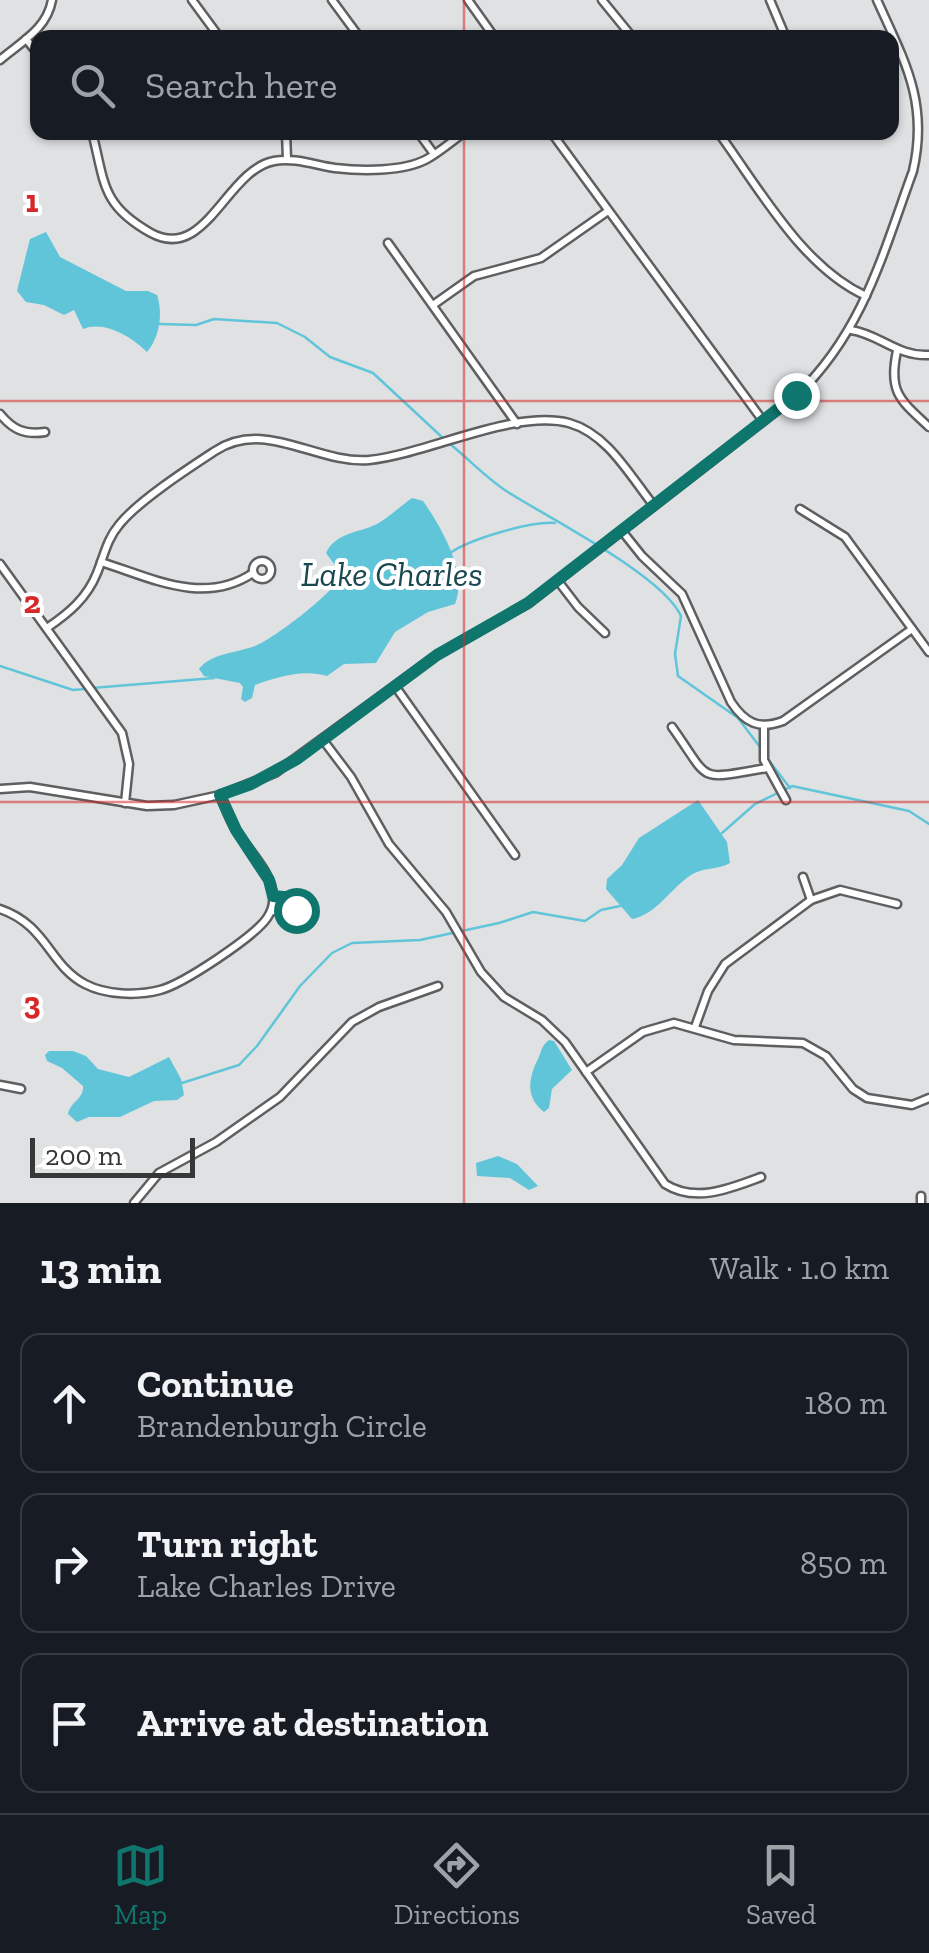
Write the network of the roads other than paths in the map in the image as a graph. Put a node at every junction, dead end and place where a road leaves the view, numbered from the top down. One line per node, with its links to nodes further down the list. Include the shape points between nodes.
1 (52, 0): 8 (street)
2 (192, 0): 9 (street)
3 (332, 0): 10 (street)
4 (468, 0): 11 (street)
5 (602, 0): 12 (street)
6 (770, 0): 13 (street)
7 (877, 0): 14 (street)
8 (35, 30)
9 (214, 30)
10 (354, 30)
11 (489, 30)
12 (626, 30)
13 (783, 30)
14 (890, 30)
15 (30, 35): 16 (street)
16 (26, 39): 17 (street); 19 (street)
17 (30, 44)
18 (899, 51): 30 (street, via 914,85 920,126 913,170)
19 (0, 60)
20 (94, 140): 27 (street, via 111,202 166,238 195,232 252,170)
21 (286, 140): 27 (street)
22 (424, 140): 26 (street)
23 (454, 140): 26 (street)
24 (557, 140): 28 (street)
25 (724, 140): 30 (street, via 810,256)
26 (434, 154): 27 (street, via 402,167 352,169)
27 (287, 159)
28 (608, 211): 31 (street, via 541,258 474,276); 36 (street)
29 (388, 243): 31 (street)
30 (866, 296): 32 (street)
31 (432, 305): 37 (street)
32 (851, 330): 33 (street); 36 (street, via 815,377)
33 (898, 351): 34 (street); 38 (street, via 894,386)
34 (929, 355)
35 (0, 414): 39 (street, via 14,428)
36 (763, 421): 40 (street)
37 (518, 424): 40 (street, via 555,420 590,432); 43 (street, via 366,460 266,439 233,442 128,515)
38 (929, 427)
39 (45, 432)
40 (654, 506): 42 (street)
41 (800, 509): 48 (street, via 845,537)
42 (622, 531): 46 (street); 53 (street, via 682,594 738,712)
43 (101, 562): 45 (street, via 199,590 227,587); 47 (street, via 82,600)
44 (0, 564): 47 (street)
45 (254, 573)
46 (558, 581): 49 (street); 51 (street)
47 (48, 628): 59 (street, via 122,733 129,764)
48 (912, 628): 50 (street); 53 (street, via 804,708)
49 (606, 633)
50 (929, 652)
51 (395, 686): 54 (street); 60 (street)
52 (672, 727): 55 (street, via 705,774)
53 (764, 728): 55 (street)
54 (323, 740): 57 (street, via 275,772); 69 (street, via 481,972 554,1031)
55 (767, 768): 58 (street)
56 (0, 790): 59 (street, via 30,787)
57 (220, 795): 59 (street, via 174,806); 62 (street)
58 (786, 800)
59 (125, 803)
60 (516, 855)
61 (803, 877): 63 (street)
62 (273, 896): 66 (street); 66 (street, via 294,898 298,906)
63 (811, 900): 64 (street, via 840,890); 68 (street, via 725,964)
64 (897, 904)
65 (0, 909): 66 (street, via 30,924 84,983 134,994 169,988 194,974)
66 (271, 911)
67 (438, 986): 75 (street, via 352,1022 280,1097 153,1177)
68 (694, 1027): 69 (street, via 653,1027); 72 (street, via 734,1040 809,1045 873,1100 912,1105)
69 (586, 1072): 74 (street, via 665,1184)
70 (0, 1085): 71 (street)
71 (20, 1089)
72 (929, 1098)
73 (761, 1176): 74 (street)
74 (689, 1201)
75 (134, 1203)

